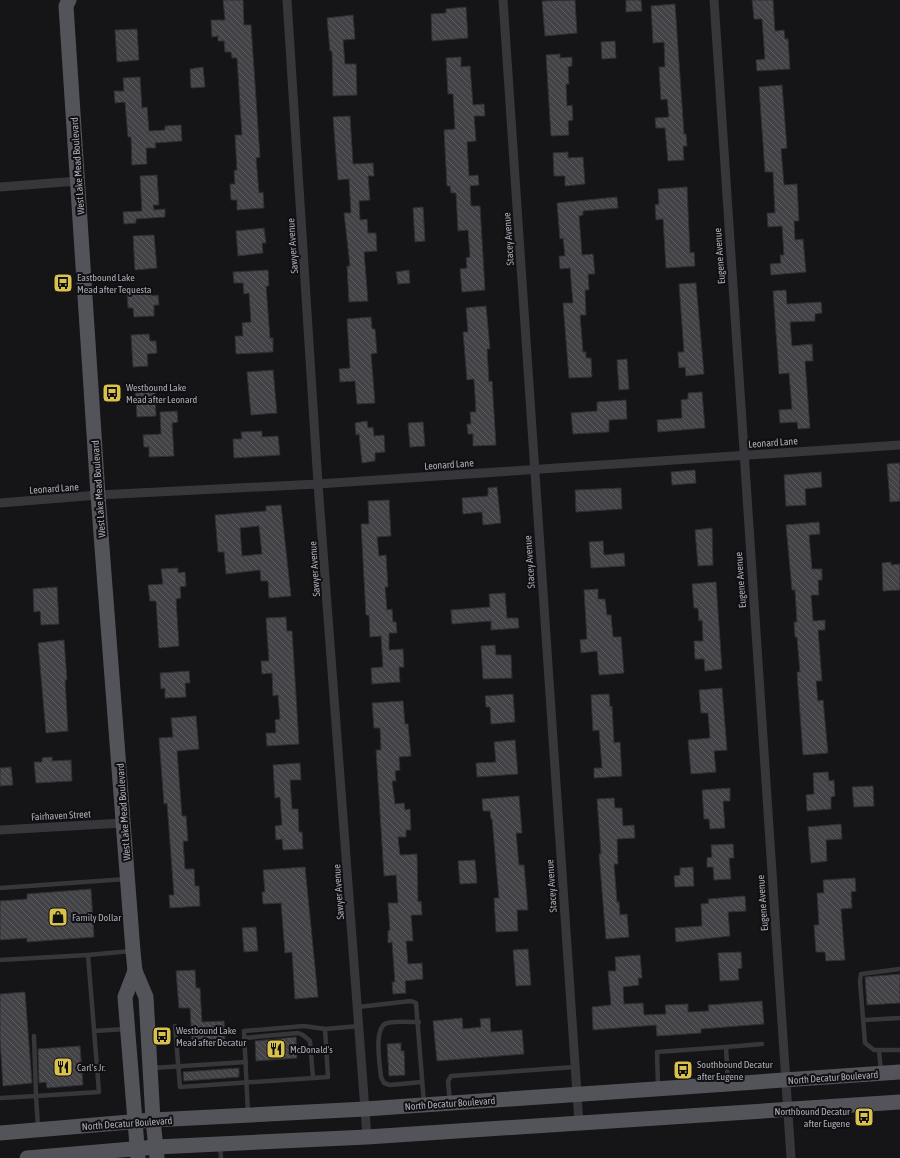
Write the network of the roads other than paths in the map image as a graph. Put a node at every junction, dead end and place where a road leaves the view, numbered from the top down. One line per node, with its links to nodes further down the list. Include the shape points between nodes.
1 (287, 0): 10 (street, Sawyer Avenue)
2 (503, 0): 9 (street, Stacey Avenue)
3 (714, 0): 8 (street, Eugene Avenue)
4 (66, 2): 5 (main road, West Lake Mead Boulevard)
5 (78, 181): 6 (street); 11 (main road, West Lake Mead Boulevard)
6 (0, 187)
7 (900, 444): 8 (street, Leonard Lane)
8 (743, 455): 9 (street, Leonard Lane); 48 (street, Eugene Avenue, via 777,970)
9 (534, 470): 10 (street, Leonard Lane); 39 (street, Stacey Avenue)
10 (318, 484): 11 (street, Leonard Lane); 22 (street, Sawyer Avenue)
11 (98, 495): 12 (street, Leonard Lane); 13 (main road, West Lake Mead Boulevard)
12 (0, 503)
13 (123, 823): 14 (street, Fairhaven Street); 15 (main road, West Lake Mead Boulevard)
14 (0, 830)
15 (128, 879): 16 (lane); 17 (main road, West Lake Mead Boulevard)
16 (0, 888)
17 (133, 951): 18 (lane); 21 (main road, West Lake Mead Boulevard)
18 (88, 954): 19 (lane); 30 (lane)
19 (0, 960)
20 (900, 969): 24 (lane, via 861,974)
21 (135, 971): 28 (main road, West Lake Mead Boulevard, via 125,997); 40 (main road, West Lake Mead Boulevard, via 146,998)
22 (358, 1006): 25 (lane, via 411,1001 416,1003); 27 (street, Sawyer Avenue)
23 (900, 1018): 24 (lane)
24 (864, 1020): 36 (lane, via 865,1043)
25 (419, 1022): 49 (lane); 49 (lane, via 386,1024 381,1026 378,1034 381,1077 384,1083 390,1085)
26 (175, 1026): 38 (lane)
27 (359, 1026): 29 (lane); 63 (street, Sawyer Avenue)
28 (127, 1029): 30 (lane); 67 (main road, West Lake Mead Boulevard)
29 (325, 1029): 32 (lane, via 304,1026 244,1031); 44 (lane, via 328,1077)
30 (94, 1032): 58 (lane, via 99,1092)
31 (34, 1036): 58 (lane)
32 (244, 1038): 37 (lane); 44 (lane, via 298,1033 303,1035 310,1041)
33 (762, 1044): 34 (lane)
34 (726, 1047): 52 (lane); 56 (lane, via 657,1052)
35 (900, 1050): 36 (lane)
36 (879, 1051): 42 (lane)
37 (246, 1062): 38 (lane, via 204,1068); 50 (lane)
38 (179, 1067): 40 (lane); 54 (lane, via 180,1087)
39 (574, 1067): 57 (street, Stacey Avenue); 61 (lane, via 452,1076 448,1081)
40 (150, 1068): 66 (main road, West Lake Mead Boulevard)
41 (900, 1072): 42 (main road, North Decatur Boulevard)
42 (881, 1073): 48 (main road, North Decatur Boulevard)
43 (228, 1078): 51 (lane)
44 (312, 1078): 50 (lane)
45 (205, 1079): 55 (lane)
46 (216, 1079): 53 (lane)
47 (195, 1080): 54 (lane)
48 (787, 1080): 52 (main road, North Decatur Boulevard); 64 (street, Eugene Avenue)
49 (422, 1082): 62 (lane)
50 (247, 1083): 51 (lane); 65 (lane)
51 (228, 1084): 53 (lane)
52 (728, 1084): 56 (main road, North Decatur Boulevard)
53 (216, 1085): 55 (lane)
54 (195, 1086): 55 (lane)
55 (206, 1086)
56 (658, 1089): 57 (main road, North Decatur Boulevard)
57 (576, 1095): 61 (main road, North Decatur Boulevard); 68 (street, Stacey Avenue)
58 (36, 1096): 59 (lane); 69 (lane)
59 (0, 1098)
60 (900, 1102): 64 (main road)
61 (450, 1104): 62 (main road, North Decatur Boulevard)
62 (424, 1105): 63 (main road, North Decatur Boulevard)
63 (365, 1109): 65 (main road, North Decatur Boulevard); 71 (street, Sawyer Avenue)
64 (788, 1110): 68 (main road); 78 (street, Eugene Avenue)
65 (248, 1115): 66 (main road, North Decatur Boulevard)
66 (153, 1120): 67 (main road, North Decatur Boulevard); 74 (main road, West Lake Mead Boulevard)
67 (134, 1122): 69 (main road, North Decatur Boulevard); 73 (main road, West Lake Mead Boulevard)
68 (579, 1123): 71 (main road)
69 (38, 1129): 70 (main road, North Decatur Boulevard)
70 (0, 1133)
71 (367, 1137): 72 (main road)
72 (220, 1151): 74 (main road)
73 (137, 1153): 74 (main road); 75 (main road)
74 (156, 1153)
75 (79, 1156): 76 (main road)
76 (49, 1157): 77 (main road)
77 (27, 1158)
78 (791, 1158)

